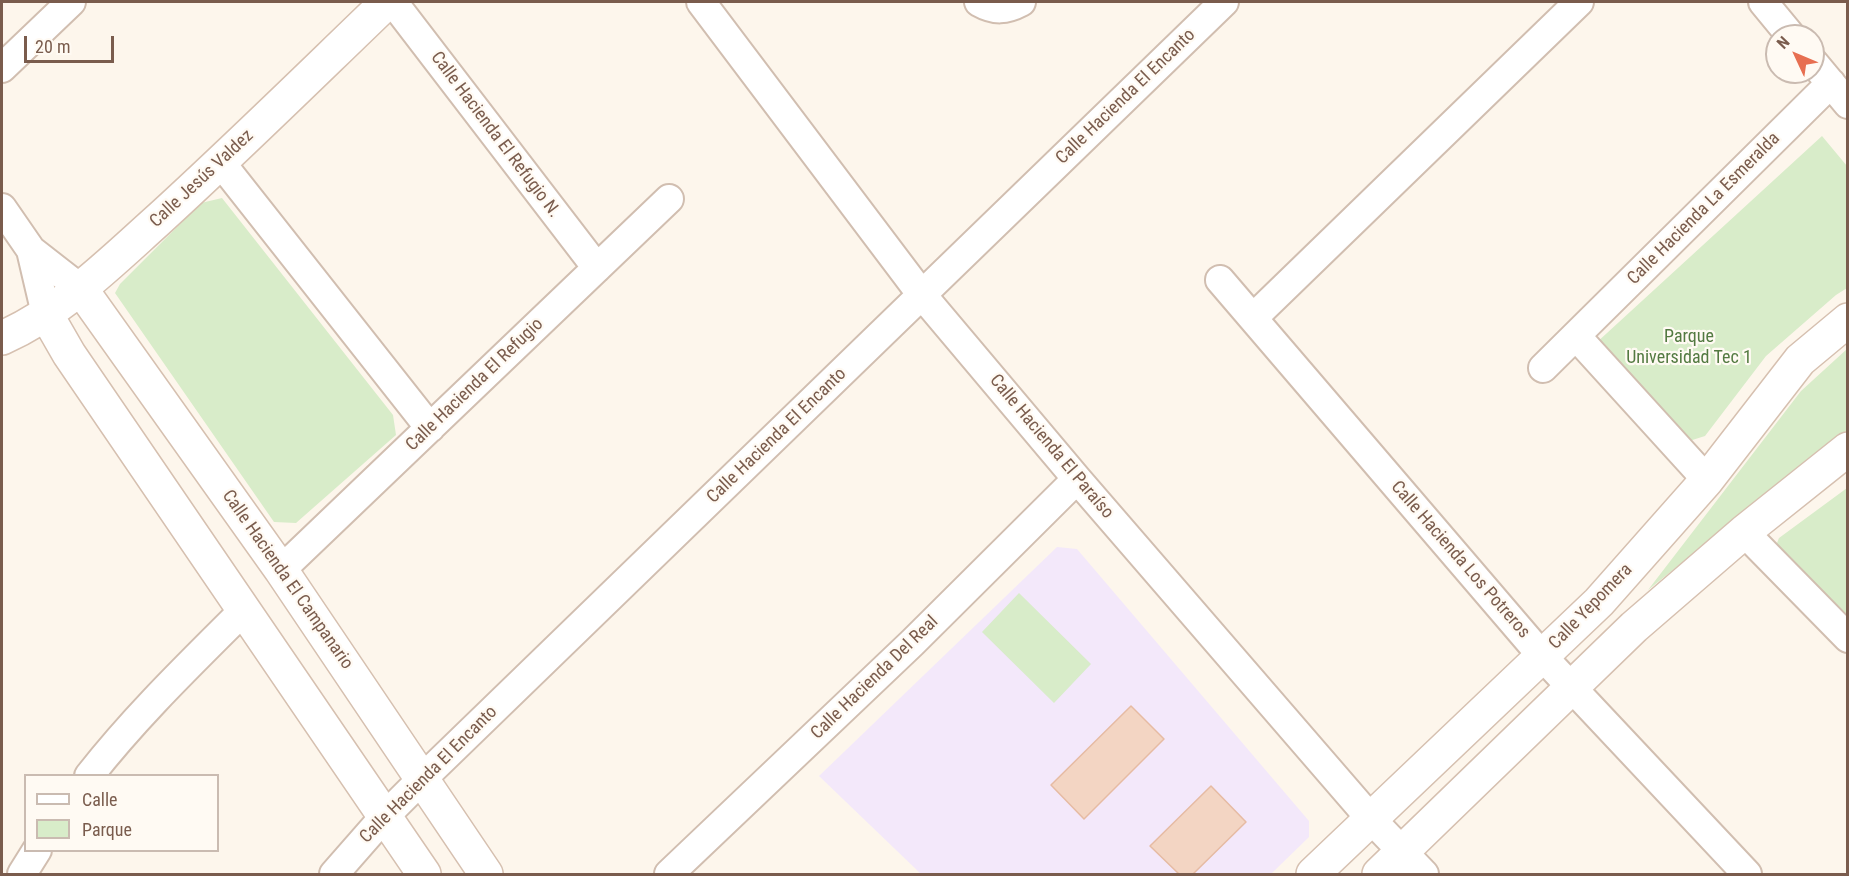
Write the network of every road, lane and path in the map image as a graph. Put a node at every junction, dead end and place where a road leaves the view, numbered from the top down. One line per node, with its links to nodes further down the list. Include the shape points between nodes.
1 (71, 2): 11 (street)
2 (387, 2): 14 (street, Calle Jesús Valdez)
3 (393, 2): 18 (street, Calle Hacienda El Refugio N.)
4 (700, 2): 21 (street, Calle Hacienda El Paraíso)
5 (979, 2): 6 (street, via 997,9)
6 (1021, 2)
7 (1224, 2): 21 (street, Calle Hacienda El Encanto)
8 (1580, 2): 23 (street)
9 (1762, 2): 10 (street)
10 (1781, 24)
11 (2, 68)
12 (1825, 76): 13 (street, Calle Hacienda La Esmeralda)
13 (1839, 93): 25 (street, Calle Hacienda La Esmeralda)
14 (221, 163): 20 (street, Calle Jesús Valdez); 28 (street)
15 (669, 200): 18 (street, Calle Hacienda El Refugio)
16 (2, 208): 17 (street)
17 (31, 250): 20 (street); 22 (street)
18 (597, 268): 28 (street, Calle Hacienda El Refugio)
19 (1220, 280): 23 (street, Calle Hacienda Los Potreros)
20 (81, 289): 22 (street, Calle Jesús Valdez); 33 (street, Calle Hacienda El Campanario)
21 (922, 295): 30 (street, Calle Hacienda El Paraíso); 39 (street, Calle Hacienda El Encanto)
22 (46, 314): 26 (street, Calle Jesús Valdez); 34 (street, via 69,354)
23 (1254, 318): 36 (street, Calle Hacienda Los Potreros)
24 (1848, 320): 31 (street, Calle Yepomera, via 1800,360)
25 (1576, 336): 27 (street, Calle Hacienda La Esmeralda); 31 (street)
26 (2, 338)
27 (1543, 368)
28 (430, 428): 33 (street, Calle Hacienda El Refugio)
29 (1848, 449): 32 (street)
30 (1077, 479): 41 (street, Calle Hacienda El Paraíso); 48 (street, Calle Hacienda Del Real, via 912,644)
31 (1707, 480): 36 (street, Calle Yepomera, via 1599,602)
32 (1744, 532): 35 (street); 37 (street, via 1634,627)
33 (281, 570): 39 (street, Calle Hacienda El Campanario)
34 (244, 610): 38 (street, via 171,682); 40 (street)
35 (1848, 638)
36 (1543, 657): 37 (street, Calle Hacienda Los Potreros); 41 (street, Calle Yepomera)
37 (1572, 689): 43 (street); 51 (street, Calle Hacienda Los Potreros)
38 (91, 774)
39 (423, 778): 40 (street, Calle Hacienda El Encanto); 47 (street, Calle Hacienda El Campanario)
40 (384, 817): 45 (street, Calle Hacienda El Encanto); 46 (street)
41 (1371, 819): 43 (street, Calle Hacienda El Paraíso); 49 (street, Calle Yepomera)
42 (36, 852): 44 (street)
43 (1413, 863): 50 (street)
44 (22, 874)
45 (334, 874)
46 (424, 874)
47 (486, 874)
48 (669, 874)
49 (1313, 874)
50 (1379, 874)
51 (1746, 874)

